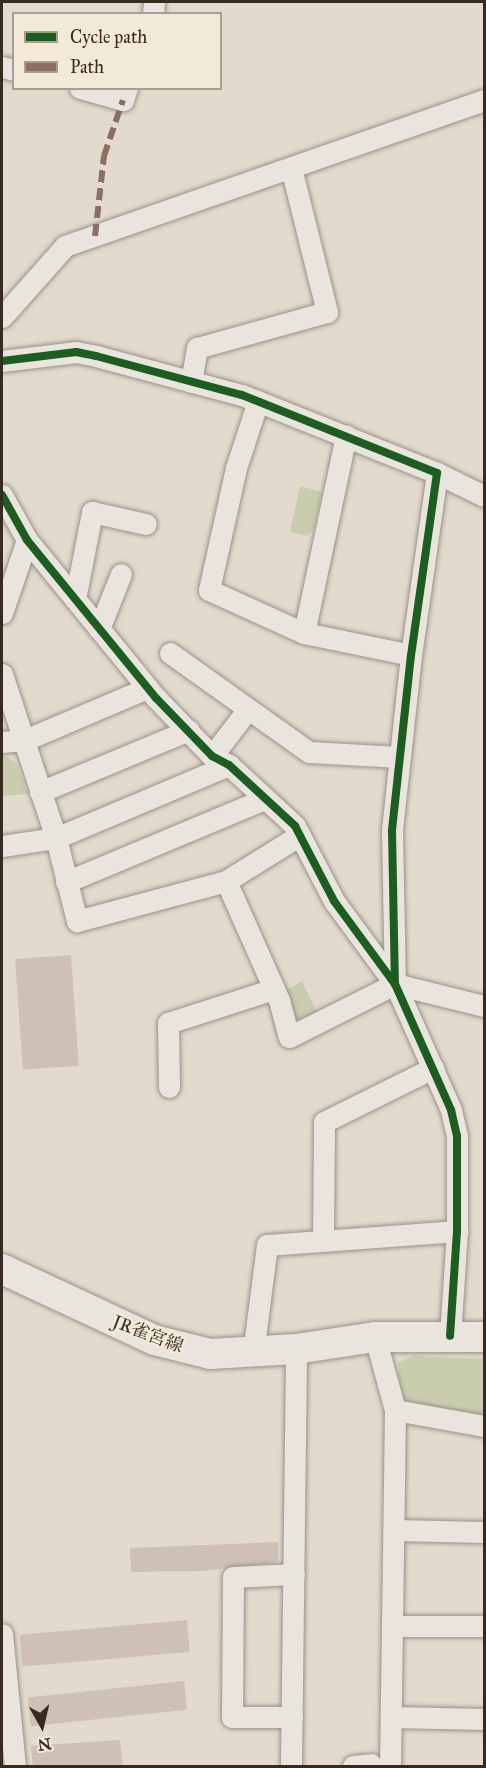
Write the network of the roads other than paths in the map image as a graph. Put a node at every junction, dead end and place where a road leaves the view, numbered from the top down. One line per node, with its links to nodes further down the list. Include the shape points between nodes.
1 (484, 86): 6 (street, via 360,131)
2 (87, 90): 3 (street, via 123,100)
3 (126, 90)
4 (484, 100): 6 (street)
5 (484, 111): 6 (street, via 438,123 371,151 350,156)
6 (330, 154): 7 (street)
7 (291, 168): 8 (street, via 65,246); 10 (street, via 327,312 197,348)
8 (2, 317)
9 (2, 361): 10 (street, via 76,352)
10 (191, 382): 11 (street)
11 (258, 401): 12 (street); 22 (street, via 236,468 209,590)
12 (346, 435): 13 (street); 22 (street)
13 (437, 473): 15 (street); 24 (street)
14 (2, 495): 17 (street)
15 (484, 496)
16 (146, 524): 19 (street, via 92,512)
17 (27, 540): 19 (street); 20 (street)
18 (121, 574): 21 (street)
19 (75, 599): 21 (street)
20 (2, 614)
21 (99, 629): 26 (street)
22 (304, 633): 24 (street)
23 (170, 653): 27 (street)
24 (411, 655): 31 (street)
25 (2, 674): 29 (street)
26 (147, 688): 28 (street); 29 (street)
27 (248, 708): 31 (street, via 309,752); 32 (street)
28 (189, 730): 32 (street); 33 (street)
29 (25, 740): 30 (street); 33 (street)
30 (2, 742)
31 (400, 757): 40 (street, via 392,831)
32 (220, 760): 34 (street); 36 (street)
33 (39, 792): 36 (street)
34 (264, 800): 35 (street); 39 (street)
35 (300, 835): 38 (street); 40 (street, via 333,901)
36 (56, 838): 37 (street); 39 (street)
37 (2, 846)
38 (226, 880): 39 (street, via 77,921); 41 (street)
39 (66, 882)
40 (395, 984): 41 (street, via 289,1036); 42 (street); 43 (street)
41 (274, 989): 44 (street, via 168,1023)
42 (484, 1006)
43 (432, 1068): 45 (street, via 451,1110 457,1136); 46 (street, via 324,1122)
44 (169, 1087)
45 (457, 1231): 46 (street); 48 (street)
46 (322, 1241): 52 (street, via 267,1245)
47 (2, 1269): 52 (street, JR雀宮線, via 154,1340 210,1354)
48 (450, 1336): 49 (street, JR雀宮線); 50 (street, JR雀宮線)
49 (375, 1337): 51 (street, JR雀宮線); 53 (street)
50 (484, 1337)
51 (296, 1349): 52 (street, JR雀宮線); 57 (street)
52 (253, 1353)
53 (395, 1410): 54 (street); 55 (street)
54 (484, 1426)
55 (395, 1530): 56 (street); 58 (street)
56 (484, 1532)
57 (294, 1574): 61 (street); 61 (street, via 233,1576 232,1717)
58 (394, 1626): 59 (street); 62 (street)
59 (484, 1626)
60 (2, 1634): 65 (street)
61 (292, 1717): 66 (street)
62 (392, 1718): 63 (street); 64 (street)
63 (484, 1719)
64 (372, 1766)
65 (15, 1767)
66 (291, 1767)

